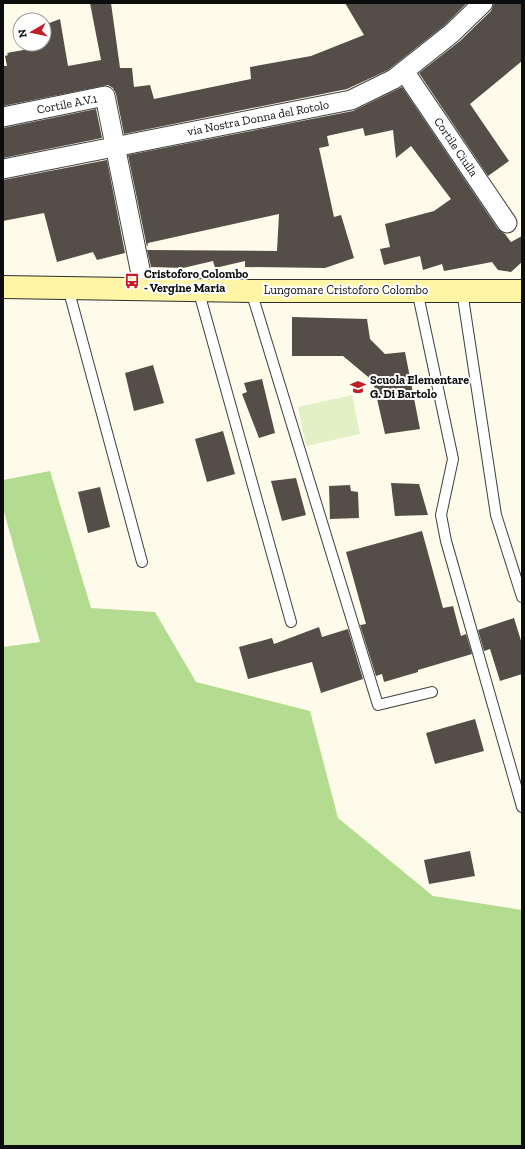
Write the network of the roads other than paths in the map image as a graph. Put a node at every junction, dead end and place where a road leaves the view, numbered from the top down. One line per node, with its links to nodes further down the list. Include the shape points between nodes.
1 (483, 3): 2 (street, via Nostra Donna del Rotolo, via 452,33)
2 (404, 71): 4 (street, via Nostra Donna del Rotolo, via 394,79 351,100); 6 (street, Cortile Ciulla)
3 (3, 116): 4 (street, Cortile A.V.1, via 105,96)
4 (116, 146): 5 (street, via Nostra Donna del Rotolo); 9 (street)
5 (3, 169)
6 (507, 223)
7 (3, 287): 8 (main road, Lungomare Cristoforo Colombo)
8 (68, 288): 9 (main road, Lungomare Cristoforo Colombo); 15 (lane)
9 (144, 289): 10 (main road, Lungomare Cristoforo Colombo)
10 (198, 289): 11 (main road, Lungomare Cristoforo Colombo); 17 (lane)
11 (251, 290): 12 (main road, Lungomare Cristoforo Colombo); 18 (lane, via 378,705)
12 (417, 290): 13 (main road, Lungomare Cristoforo Colombo); 19 (lane, via 453,459 441,516 446,542)
13 (462, 290): 14 (main road, Lungomare Cristoforo Colombo); 16 (lane, via 496,515)
14 (522, 291)
15 (142, 562)
16 (522, 597)
17 (291, 622)
18 (432, 692)
19 (522, 807)

